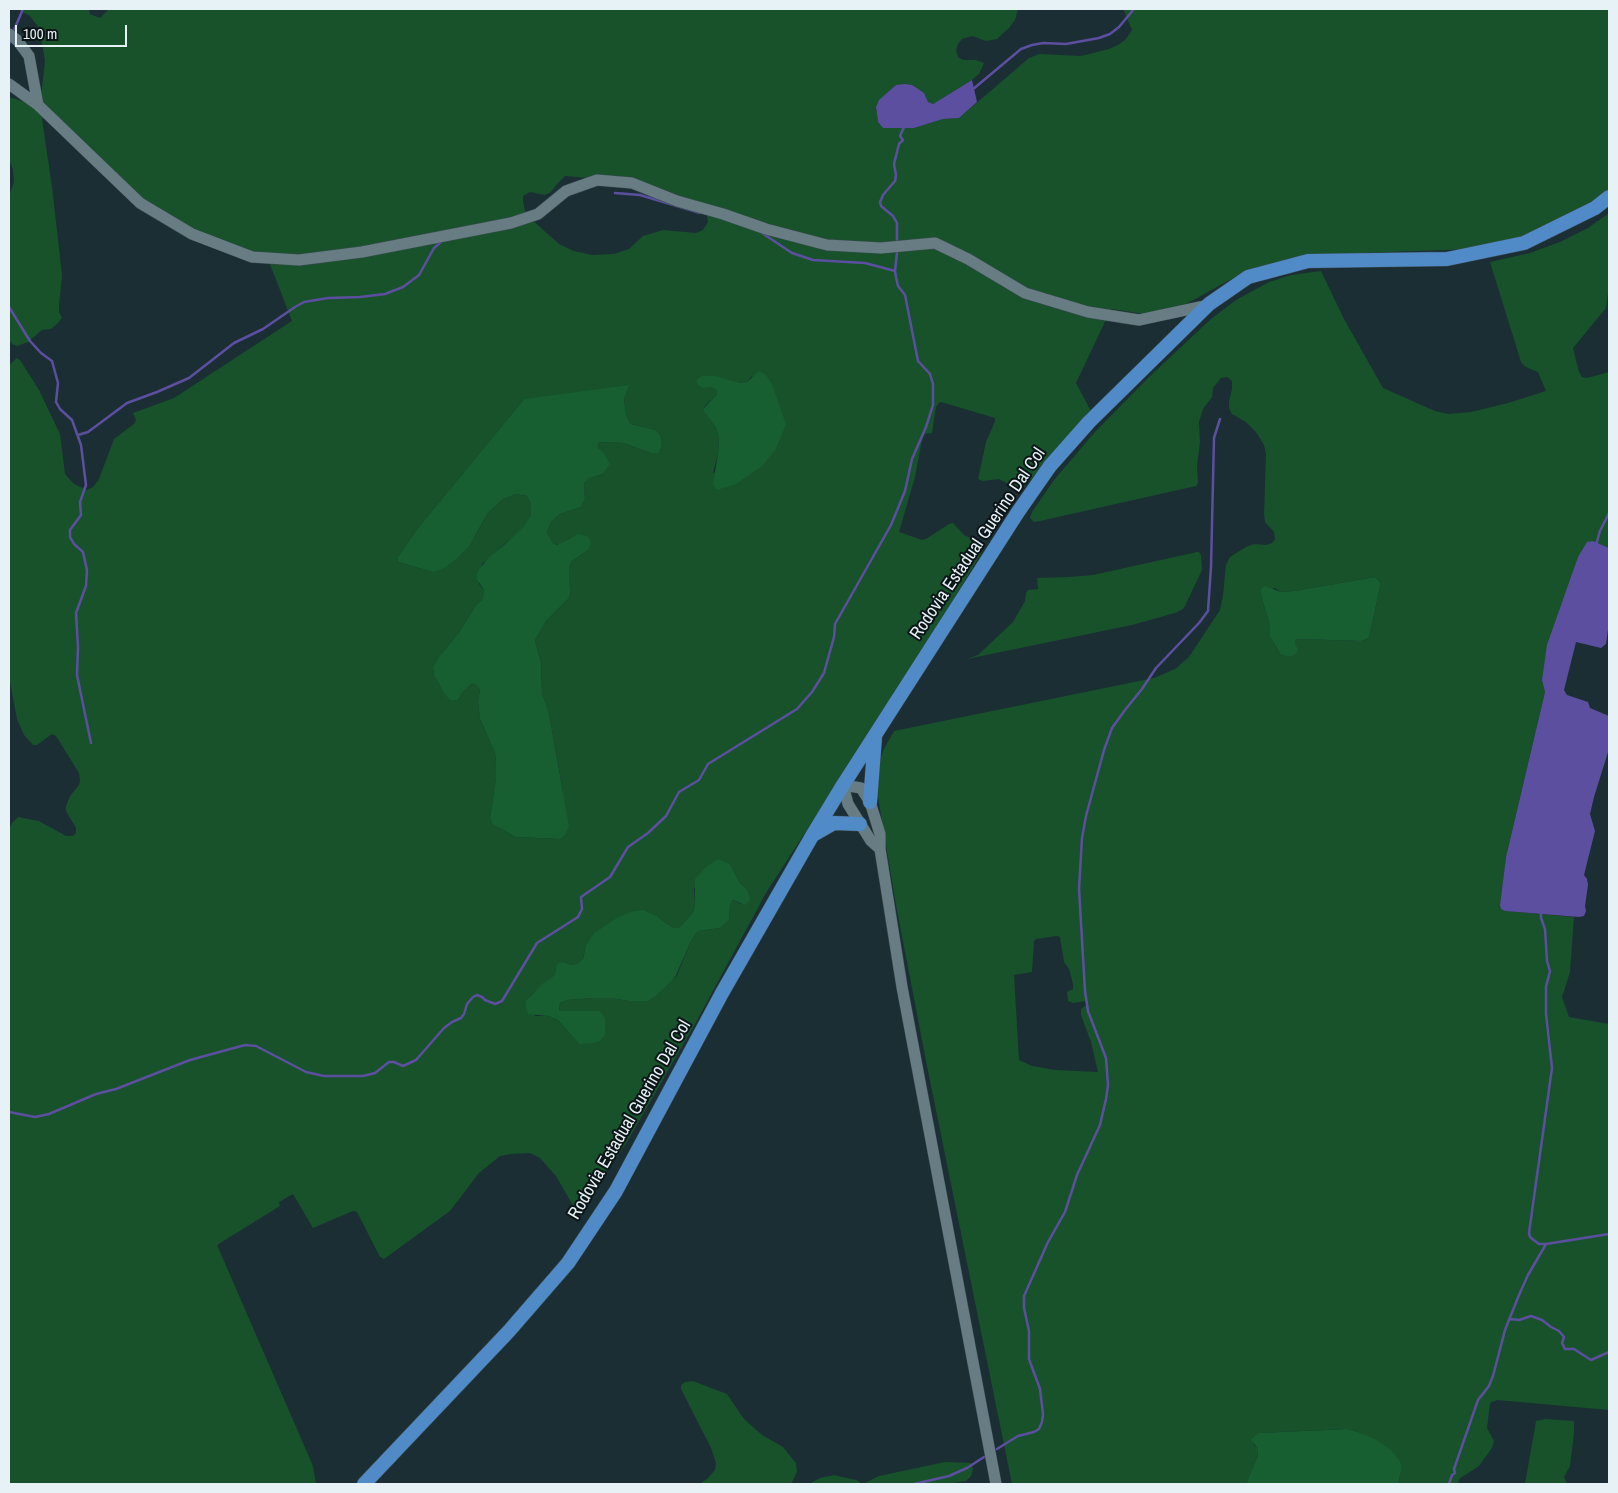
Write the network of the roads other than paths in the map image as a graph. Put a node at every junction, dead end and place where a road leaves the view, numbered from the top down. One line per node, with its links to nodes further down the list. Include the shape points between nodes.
1 (9, 34): 3 (street, via 30,56)
2 (9, 84): 3 (street)
3 (38, 105): 5 (street, via 140,204 192,234 252,257 299,260 353,254 511,223 538,214 566,191 597,180 632,182 677,201 827,245 881,248 935,243 1025,293 1088,312 1139,320)
4 (1609, 198): 5 (main road, Rodovia Estadual Guerino Dal Col, via 1524,243 1447,259 1308,261 1248,277)
5 (1209, 304): 6 (main road, Rodovia Estadual Guerino Dal Col, via 1089,422 1050,466)
6 (876, 734): 7 (main road, Rodovia Estadual Guerino Dal Col); 8 (main road)
7 (843, 785): 8 (street, via 861,788); 9 (street, via 848,804); 10 (main road, Rodovia Estadual Guerino Dal Col)
8 (870, 802): 11 (street, via 880,834)
9 (860, 824): 10 (main road, via 834,823); 11 (street)
10 (812, 836): 12 (main road, Rodovia Estadual Guerino Dal Col, via 722,993 616,1191 568,1263 509,1331)
11 (880, 850): 13 (street, via 902,987)
12 (364, 1484)
13 (996, 1484)

